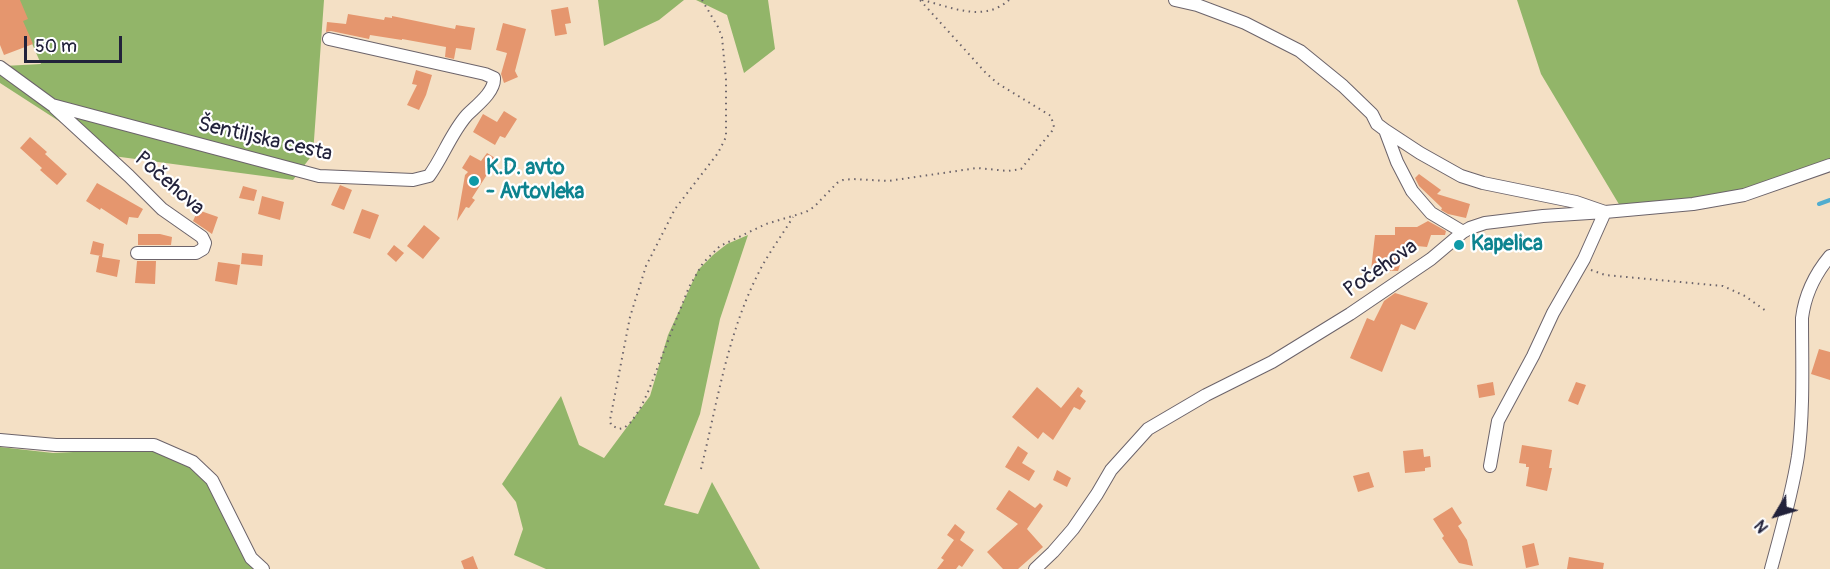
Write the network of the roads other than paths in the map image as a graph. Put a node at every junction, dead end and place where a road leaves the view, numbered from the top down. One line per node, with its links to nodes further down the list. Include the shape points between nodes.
1 (1175, 0): 5 (street, via 1245,23 1300,51 1343,86)
2 (328, 39): 4 (street, Šentiljska cesta, via 485,74 494,78 495,83 464,118 429,176 414,180 319,176)
3 (0, 67): 4 (street, Šentiljska cesta)
4 (52, 105): 9 (street, Počehova, via 162,209 205,243 196,253)
5 (1385, 130): 7 (street, via 1461,176 1576,202); 8 (street, via 1412,191 1431,213)
6 (1830, 165): 7 (street, Počehova, via 1744,195)
7 (1605, 213): 8 (street, Počehova, via 1485,223); 12 (street, via 1498,421)
8 (1463, 232): 14 (street, Počehova, via 1431,259 1350,314 1272,362 1148,429 1111,470 1073,529)
9 (137, 253)
10 (1830, 255): 15 (street, via 1804,301 1802,421)
11 (0, 440): 13 (street, via 56,445 154,445 193,462 212,480 251,558)
12 (1490, 466)
13 (263, 569)
14 (1035, 569)
15 (1772, 569)

